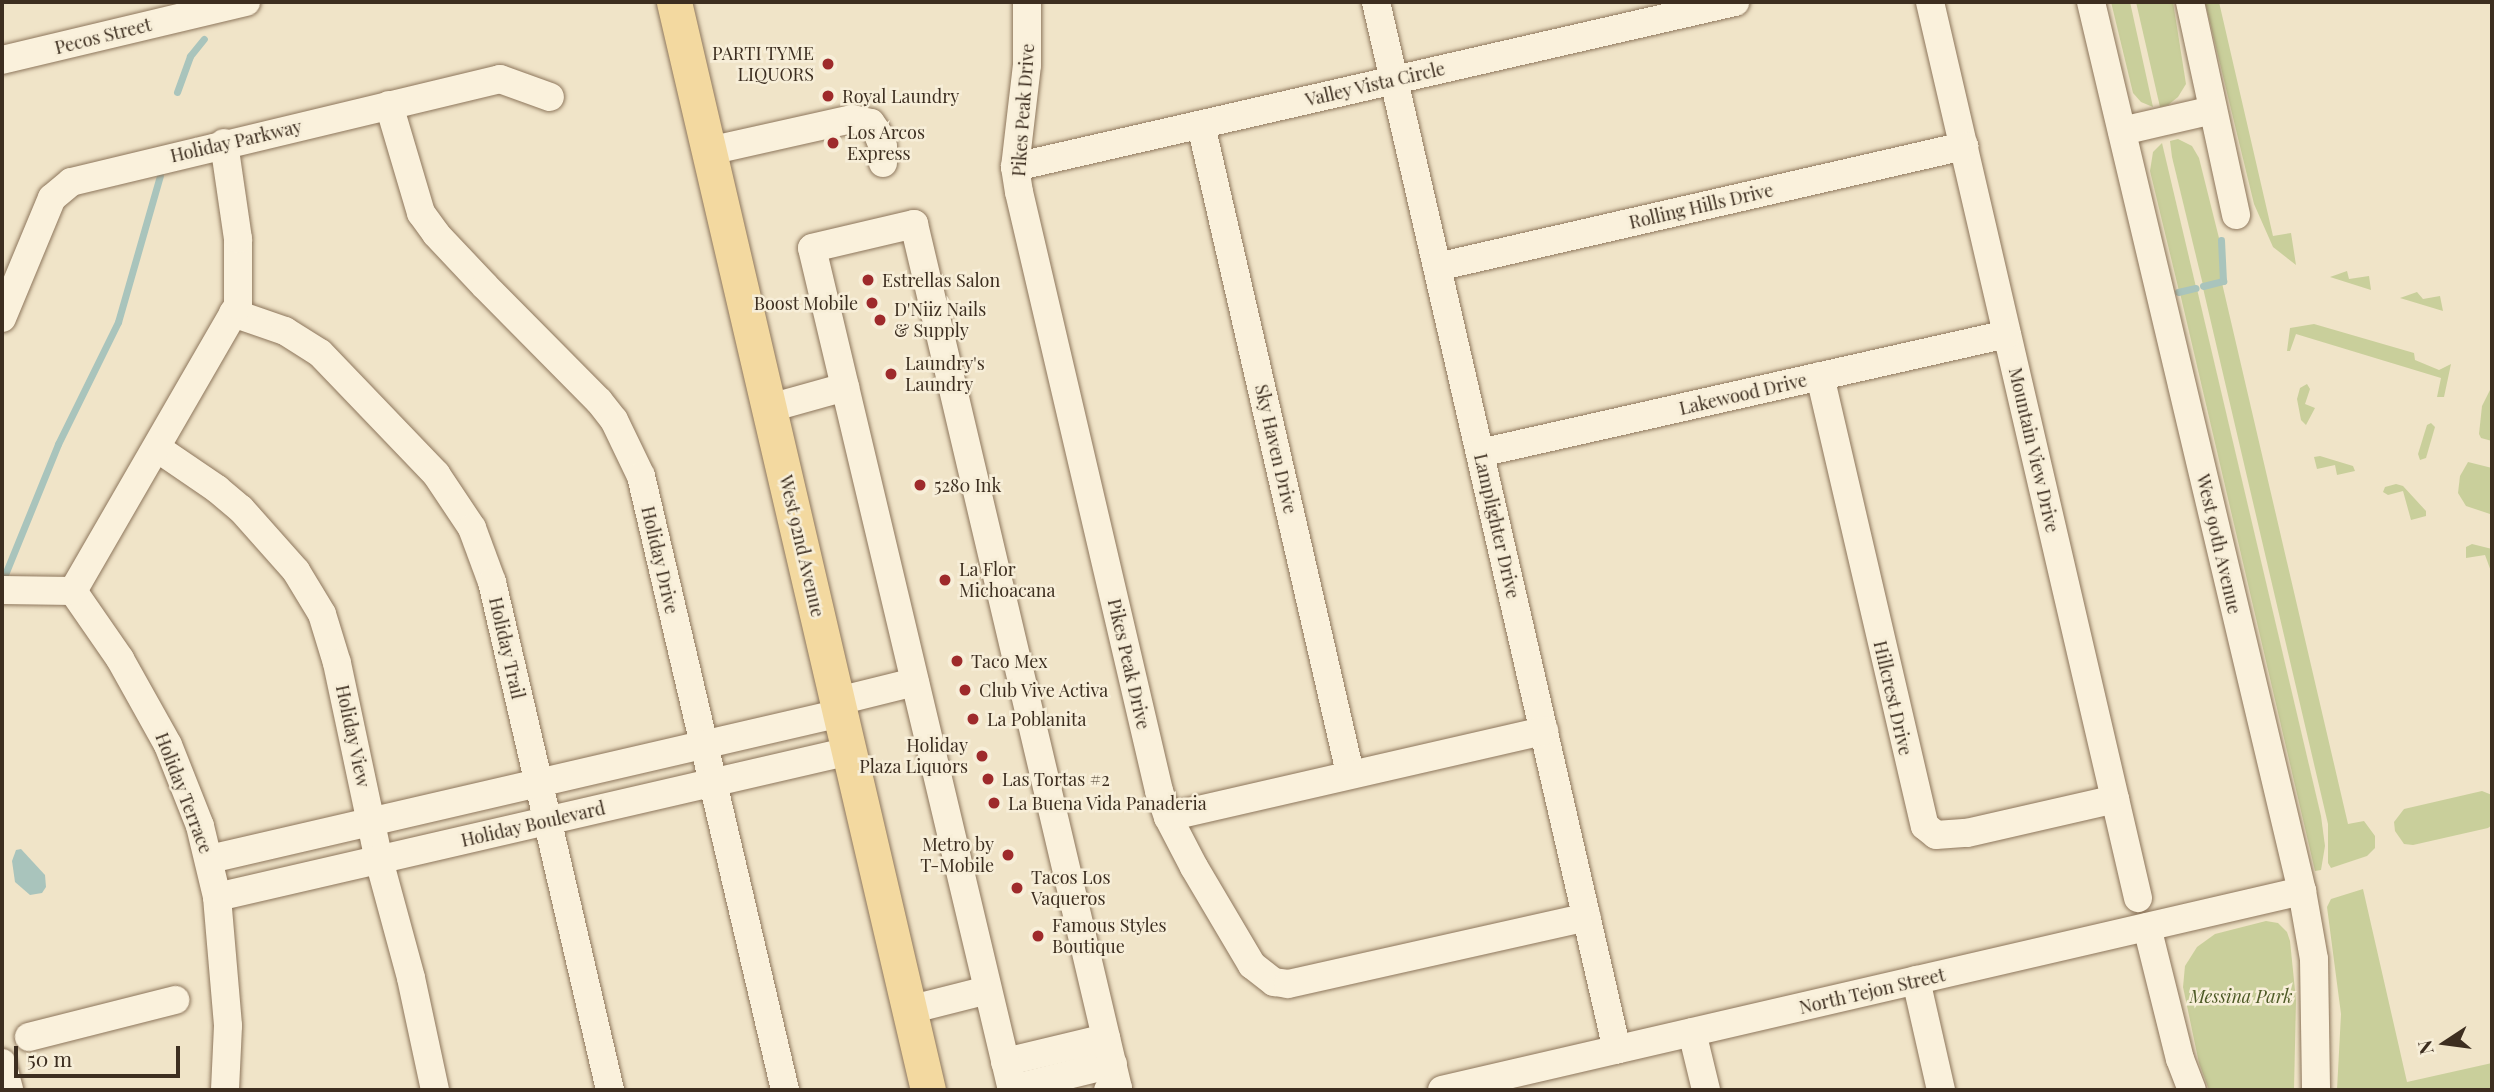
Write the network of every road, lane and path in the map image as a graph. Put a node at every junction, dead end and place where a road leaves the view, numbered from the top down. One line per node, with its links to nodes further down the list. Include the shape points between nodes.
1 (246, 2): 9 (street, Pecos Street)
2 (674, 2): 19 (main road, West 92nd Avenue)
3 (1027, 2): 21 (street, Pikes Peak Drive, via 1027,65)
4 (1376, 2): 11 (street, Lamplighter Drive)
5 (1735, 2): 11 (street, Valley Vista Circle)
6 (1930, 2): 18 (street, Mountain View Drive)
7 (2091, 2): 16 (street, West 90th Avenue)
8 (2190, 2): 14 (street)
9 (165, 11): 10 (street, Pecos Street)
10 (2, 60)
11 (1394, 80): 15 (street, Valley Vista Circle); 23 (street, Lamplighter Drive)
12 (550, 97): 13 (street, Holiday Parkway, via 500,79)
13 (389, 105): 17 (street, Holiday Parkway); 37 (street, Holiday Drive, via 421,213 598,401 630,450 641,476)
14 (2213, 110): 16 (street); 22 (street)
15 (1201, 125): 21 (street, Valley Vista Circle); 39 (street, Sky Haven Drive)
16 (2122, 131): 48 (street, West 90th Avenue)
17 (224, 143): 24 (street, Holiday Parkway, via 91,176 58,192); 25 (street, via 238,239 239,293)
18 (1964, 146): 23 (street, Rolling Hills Drive); 26 (street, Mountain View Drive)
19 (709, 150): 20 (street, via 852,119 871,123 883,147); 29 (main road, West 92nd Avenue)
20 (883, 163)
21 (1016, 167): 43 (street, Pikes Peak Drive, via 1158,791)
22 (2236, 215)
23 (1437, 267): 31 (street, Lamplighter Drive)
24 (4, 304)
25 (233, 313): 30 (street); 40 (street, Holiday Trail, via 285,331 320,353 452,495 479,543 492,582)
26 (2007, 334): 27 (street, Lakewood Drive); 42 (street, Mountain View Drive)
27 (1819, 376): 31 (street, Lakewood Drive); 42 (street, Hillcrest Drive, via 1925,826 1936,835 1967,833)
28 (845, 387): 29 (street); 34 (street); 61 (street, via 812,248 914,224)
29 (770, 408): 35 (main road, West 92nd Avenue)
30 (157, 448): 33 (street); 45 (street, Holiday View, via 241,509 296,571 321,614 337,663)
31 (1480, 453): 36 (street, Lamplighter Drive)
32 (2, 590): 33 (street)
33 (73, 591): 46 (street, Holiday Terrace, via 120,659 169,745)
34 (915, 682): 35 (street); 54 (street)
35 (840, 707): 37 (street); 38 (main road, West 92nd Avenue)
36 (1544, 731): 39 (street); 51 (street, Lamplighter Drive)
37 (703, 745): 40 (street); 41 (street, Holiday Drive)
38 (850, 751): 41 (street, Holiday Boulevard); 56 (main road, West 92nd Avenue)
39 (1350, 773): 43 (street)
40 (538, 783): 44 (street, Holiday Trail); 45 (street)
41 (712, 783): 44 (street, Holiday Boulevard); 68 (street, Holiday Drive)
42 (2115, 800): 50 (street, Mountain View Drive)
43 (1168, 817): 51 (street, Pikes Peak Drive, via 1252,965 1274,982 1288,984)
44 (547, 821): 47 (street, Holiday Boulevard); 67 (street, Holiday Trail)
45 (371, 822): 46 (street); 47 (street, Holiday View)
46 (210, 859): 49 (street, Holiday Terrace)
47 (379, 860): 49 (street, Holiday Boulevard); 66 (street, Holiday View)
48 (2302, 891): 52 (street, North Tejon Street); 74 (street, West 90th Avenue, via 2314,959)
49 (217, 897): 65 (street, Holiday Terrace, via 228,1026)
50 (2138, 898)
51 (1587, 916): 59 (street, Lamplighter Drive)
52 (2147, 927): 53 (street, North Tejon Street); 73 (street)
53 (1916, 980): 57 (street, North Tejon Street); 72 (street)
54 (988, 990): 56 (street); 62 (street)
55 (175, 1000): 58 (street)
56 (909, 1010): 69 (main road, West 92nd Avenue)
57 (1692, 1032): 59 (street, North Tejon Street); 71 (street)
58 (29, 1037)
59 (1617, 1050): 63 (street, North Tejon Street)
60 (2, 1063): 64 (street)
61 (1109, 1064): 62 (street)
62 (1009, 1081)
63 (1472, 1087): 70 (street, North Tejon Street)
64 (9, 1090)
65 (225, 1090)
66 (435, 1090)
67 (610, 1090)
68 (785, 1090)
69 (928, 1090)
70 (1442, 1090)
71 (1706, 1090)
72 (1941, 1090)
73 (2192, 1090)
74 (2316, 1090)

